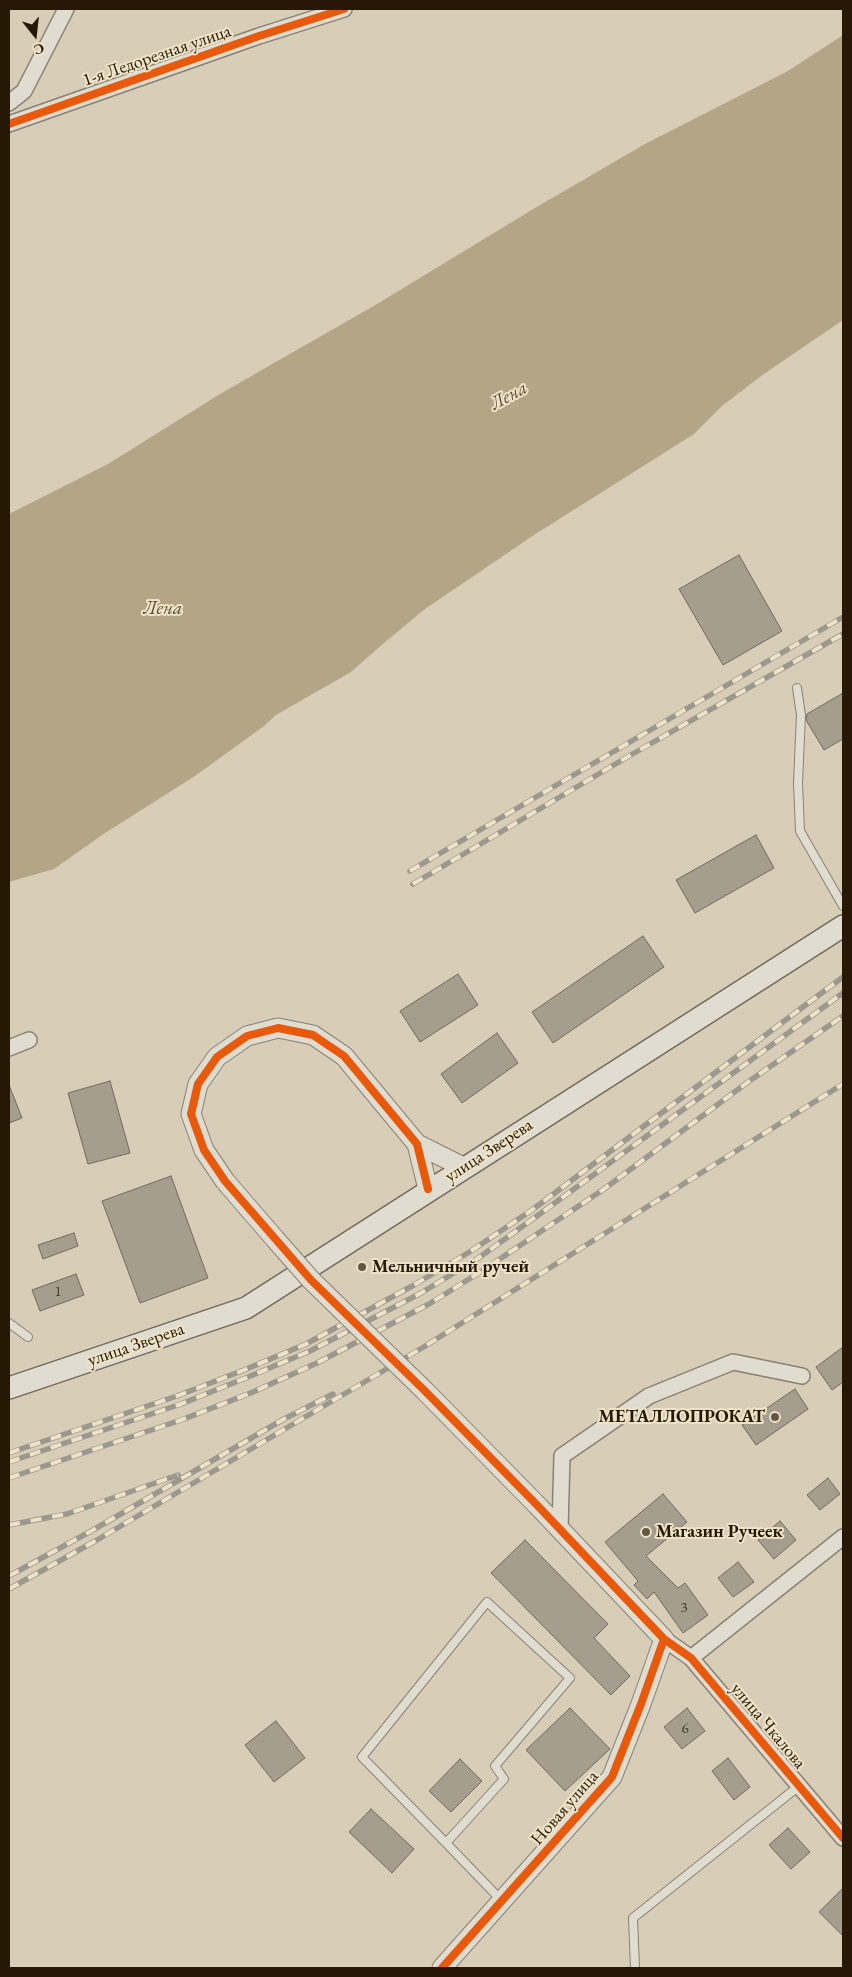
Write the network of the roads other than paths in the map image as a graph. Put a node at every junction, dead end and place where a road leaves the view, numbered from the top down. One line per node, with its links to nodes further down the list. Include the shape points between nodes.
1 (66, 9): 3 (street, via 24,91)
2 (344, 9): 4 (street, 1-я Ледорезная улица)
3 (9, 103)
4 (9, 124)
5 (797, 688): 6 (lane, via 801,715 800,831)
6 (843, 906)
7 (843, 926): 11 (main road, улица Зверева)
8 (29, 1040): 9 (street)
9 (9, 1048)
10 (416, 1144): 11 (street); 12 (street); 17 (street, bridge, via 344,1056 313,1035 278,1028 247,1036 218,1057 198,1084 191,1114 204,1150 225,1181 311,1280)
11 (463, 1167): 12 (main road, улица Зверева)
12 (428, 1190): 16 (main road, улица Зверева, via 246,1308)
13 (9, 1323): 14 (lane)
14 (28, 1337)
15 (802, 1376): 17 (street, via 733,1362 649,1396 562,1456)
16 (9, 1388)
17 (560, 1529): 19 (street)
18 (840, 1545): 20 (street)
19 (664, 1640): 20 (street, улица Чкалова); 24 (street, Новая улица, via 612,1777)
20 (691, 1658): 21 (street, улица Чкалова)
21 (799, 1786): 22 (street, улица Чкалова); 26 (lane, via 633,1918)
22 (843, 1838)
23 (446, 1843): 23 (lane, via 362,1757 487,1602 570,1678 495,1766 504,1779); 24 (lane)
24 (502, 1901): 25 (street, Новая улица)
25 (442, 1968)
26 (634, 1968)

